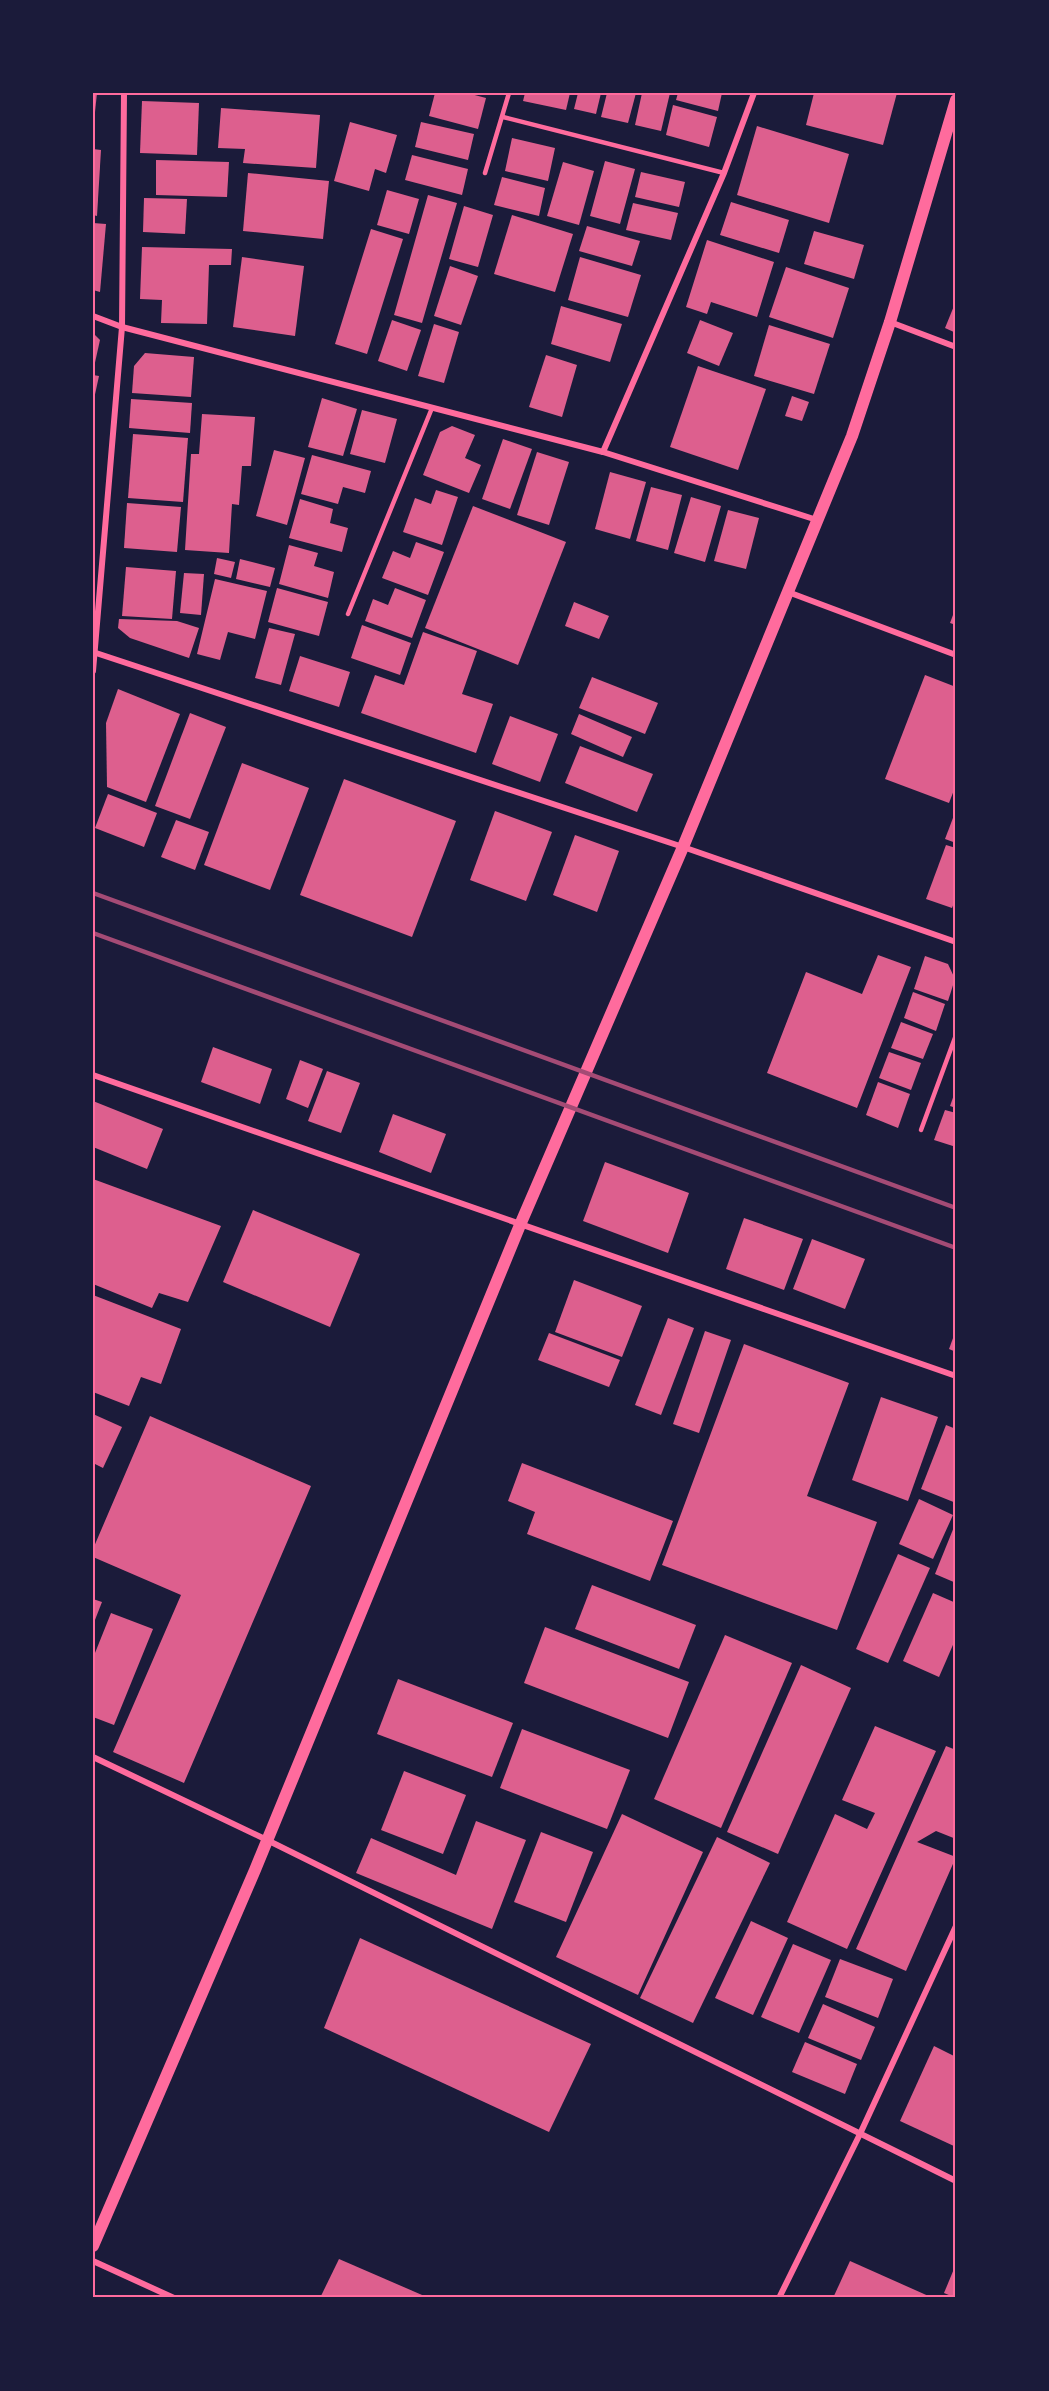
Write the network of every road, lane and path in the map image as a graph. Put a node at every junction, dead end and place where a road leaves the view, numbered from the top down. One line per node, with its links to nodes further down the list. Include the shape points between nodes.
1 (124, 93): 10 (street)
2 (509, 93): 5 (lane)
3 (754, 93): 7 (street)
4 (956, 100): 9 (main road)
5 (503, 117): 6 (lane); 7 (lane)
6 (485, 173)
7 (724, 173): 13 (street)
8 (93, 316): 10 (street)
9 (890, 322): 11 (street); 14 (main road, via 852,436)
10 (122, 327): 12 (street); 17 (street)
11 (956, 347)
12 (432, 408): 13 (street); 16 (lane)
13 (603, 452): 14 (street)
14 (817, 520): 15 (main road)
15 (788, 592): 18 (street); 20 (main road)
16 (348, 614)
17 (94, 652): 19 (street); 20 (street)
18 (956, 655)
19 (93, 670)
20 (683, 847): 21 (street); 25 (main road)
21 (956, 942)
22 (956, 1035): 24 (lane)
23 (93, 1075): 25 (street)
24 (921, 1130)
25 (520, 1225): 26 (street); 28 (main road)
26 (956, 1376)
27 (93, 1757): 28 (street)
28 (267, 1840): 30 (street); 32 (main road)
29 (956, 1926): 30 (street)
30 (860, 2134): 31 (street); 35 (street)
31 (956, 2181)
32 (93, 2246)
33 (93, 2261): 34 (street)
34 (174, 2298)
35 (779, 2298)

